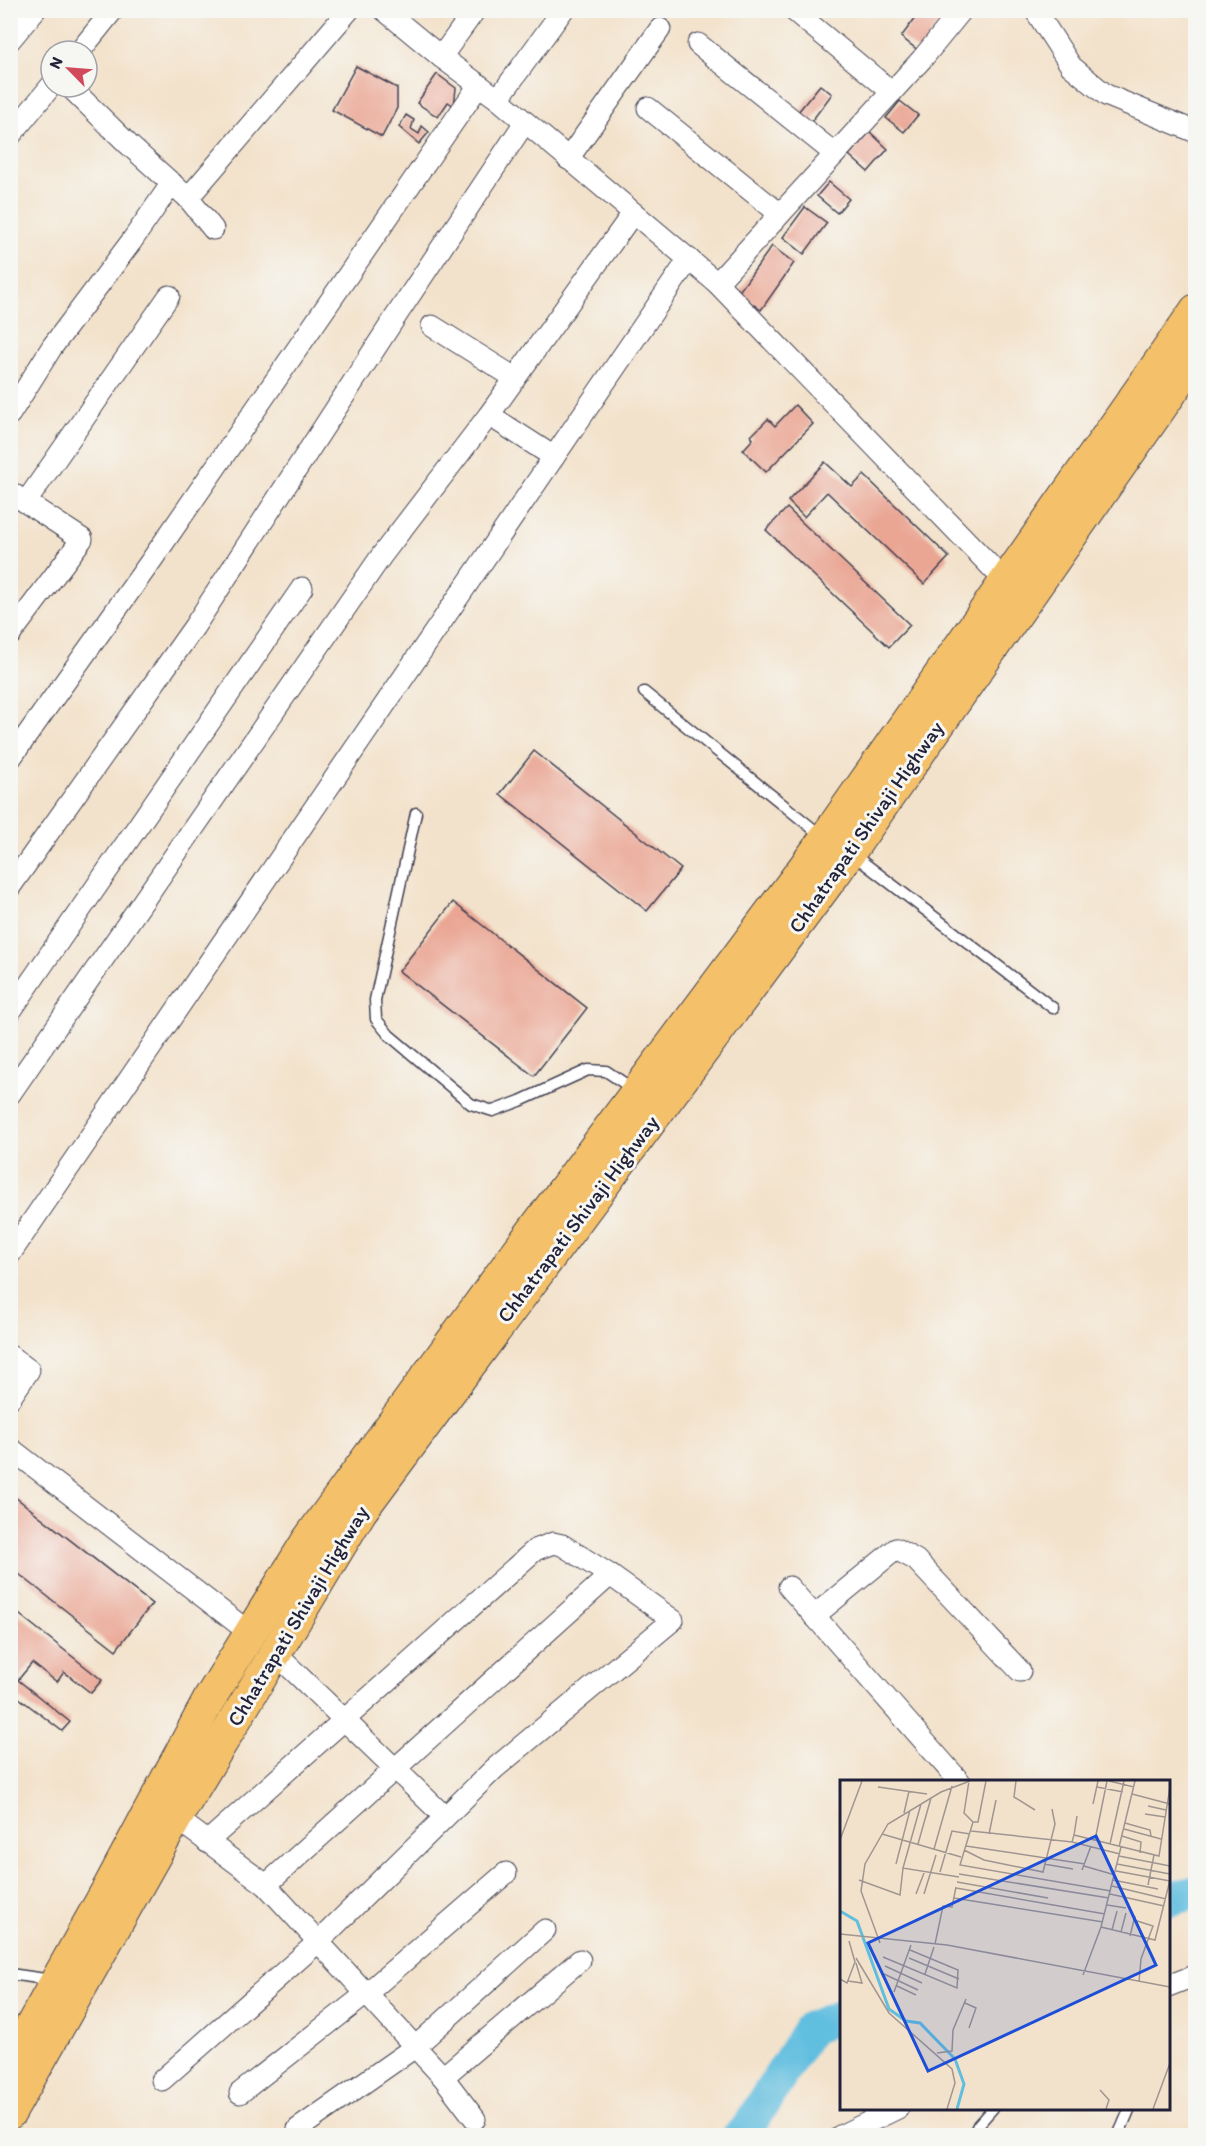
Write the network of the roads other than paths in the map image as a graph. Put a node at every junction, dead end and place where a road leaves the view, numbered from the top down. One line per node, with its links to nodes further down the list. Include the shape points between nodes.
1 (113, 10): 11 (street)
2 (349, 10): 27 (street)
3 (475, 10): 14 (street)
4 (563, 10): 19 (street)
5 (793, 10): 16 (street)
6 (962, 10): 16 (street)
7 (1035, 10): 22 (street, via 1071,66 1106,95)
8 (24, 14): 12 (street)
9 (396, 14): 14 (street)
10 (660, 29): 25 (street)
11 (90, 39)
12 (10, 40)
13 (698, 44): 24 (street)
14 (441, 57): 15 (street)
15 (479, 85): 19 (street); 46 (street)
16 (892, 92): 24 (street)
17 (41, 99): 23 (street)
18 (82, 99): 26 (street)
19 (498, 99): 21 (street)
20 (648, 108): 29 (street)
21 (525, 122): 25 (street); 49 (street, via 194,627)
22 (1196, 132)
23 (10, 136)
24 (835, 154): 29 (street)
25 (568, 159): 28 (street)
26 (172, 183): 27 (street); 38 (street, via 52,347)
27 (188, 198): 30 (street)
28 (633, 213): 31 (street); 37 (street)
29 (780, 214): 32 (street)
30 (213, 229)
31 (689, 259): 32 (street); 40 (street)
32 (717, 283): 43 (street)
33 (169, 296): 41 (street)
34 (1196, 310): 43 (main road, Chhatrapati Shivaji Highway)
35 (432, 326): 37 (street)
36 (1196, 357): 43 (main road, Chhatrapati Shivaji Highway)
37 (515, 378): 39 (street)
38 (10, 414)
39 (489, 415): 40 (street); 53 (street, via 382,555)
40 (554, 457): 54 (street)
41 (18, 497): 44 (street, via 82,539)
42 (302, 588): 51 (street)
43 (1016, 589): 48 (main road, Chhatrapati Shivaji Highway)
44 (10, 635)
45 (644, 692): 48 (lane)
46 (10, 759)
47 (416, 813): 52 (lane, via 375,1000 376,1019 388,1035 471,1104 493,1111 588,1070 606,1071)
48 (837, 845): 50 (lane); 52 (main road, Chhatrapati Shivaji Highway); 61 (main road, Chhatrapati Shivaji Highway, via 361,1511)
49 (10, 887)
50 (1053, 1008)
51 (10, 1012)
52 (637, 1092): 61 (main road, Chhatrapati Shivaji Highway, via 308,1540)
53 (10, 1094)
54 (10, 1254)
55 (10, 1356): 56 (street, via 29,1370)
56 (10, 1398)
57 (10, 1448): 61 (street)
58 (610, 1575): 63 (street, via 562,1545 553,1543 535,1550); 64 (street); 66 (street, via 673,1620 494,1769)
59 (789, 1587): 60 (street)
60 (814, 1616): 62 (street, via 896,1549 916,1560); 65 (street)
61 (262, 1643): 63 (street); 67 (main road, Chhatrapati Shivaji Highway); 76 (main road, Chhatrapati Shivaji Highway, via 210,1698)
62 (1020, 1671)
63 (343, 1719): 64 (street); 68 (street)
64 (395, 1769): 66 (street); 70 (street)
65 (958, 1780)
66 (445, 1817): 72 (street)
67 (176, 1818): 68 (street); 80 (main road, Chhatrapati Shivaji Highway)
68 (207, 1842): 70 (street)
69 (506, 1873): 78 (street)
70 (266, 1885): 72 (street)
71 (545, 1930): 79 (street)
72 (318, 1942): 78 (street); 82 (street)
73 (580, 1960): 81 (street)
74 (10, 1974): 76 (lane)
75 (1196, 1975): 77 (street)
76 (57, 1981): 80 (main road, Chhatrapati Shivaji Highway)
77 (1170, 1985)
78 (366, 1994): 79 (street); 83 (street)
79 (415, 2047): 81 (street); 89 (street)
80 (24, 2054): 87 (main road, Chhatrapati Shivaji Highway)
81 (443, 2077): 88 (street)
82 (162, 2080)
83 (240, 2093)
84 (896, 2110): 90 (street)
85 (992, 2110): 91 (lane)
86 (1130, 2110): 92 (lane)
87 (10, 2113)
88 (475, 2119)
89 (298, 2129)
90 (840, 2136)
91 (973, 2136)
92 (1118, 2136)

